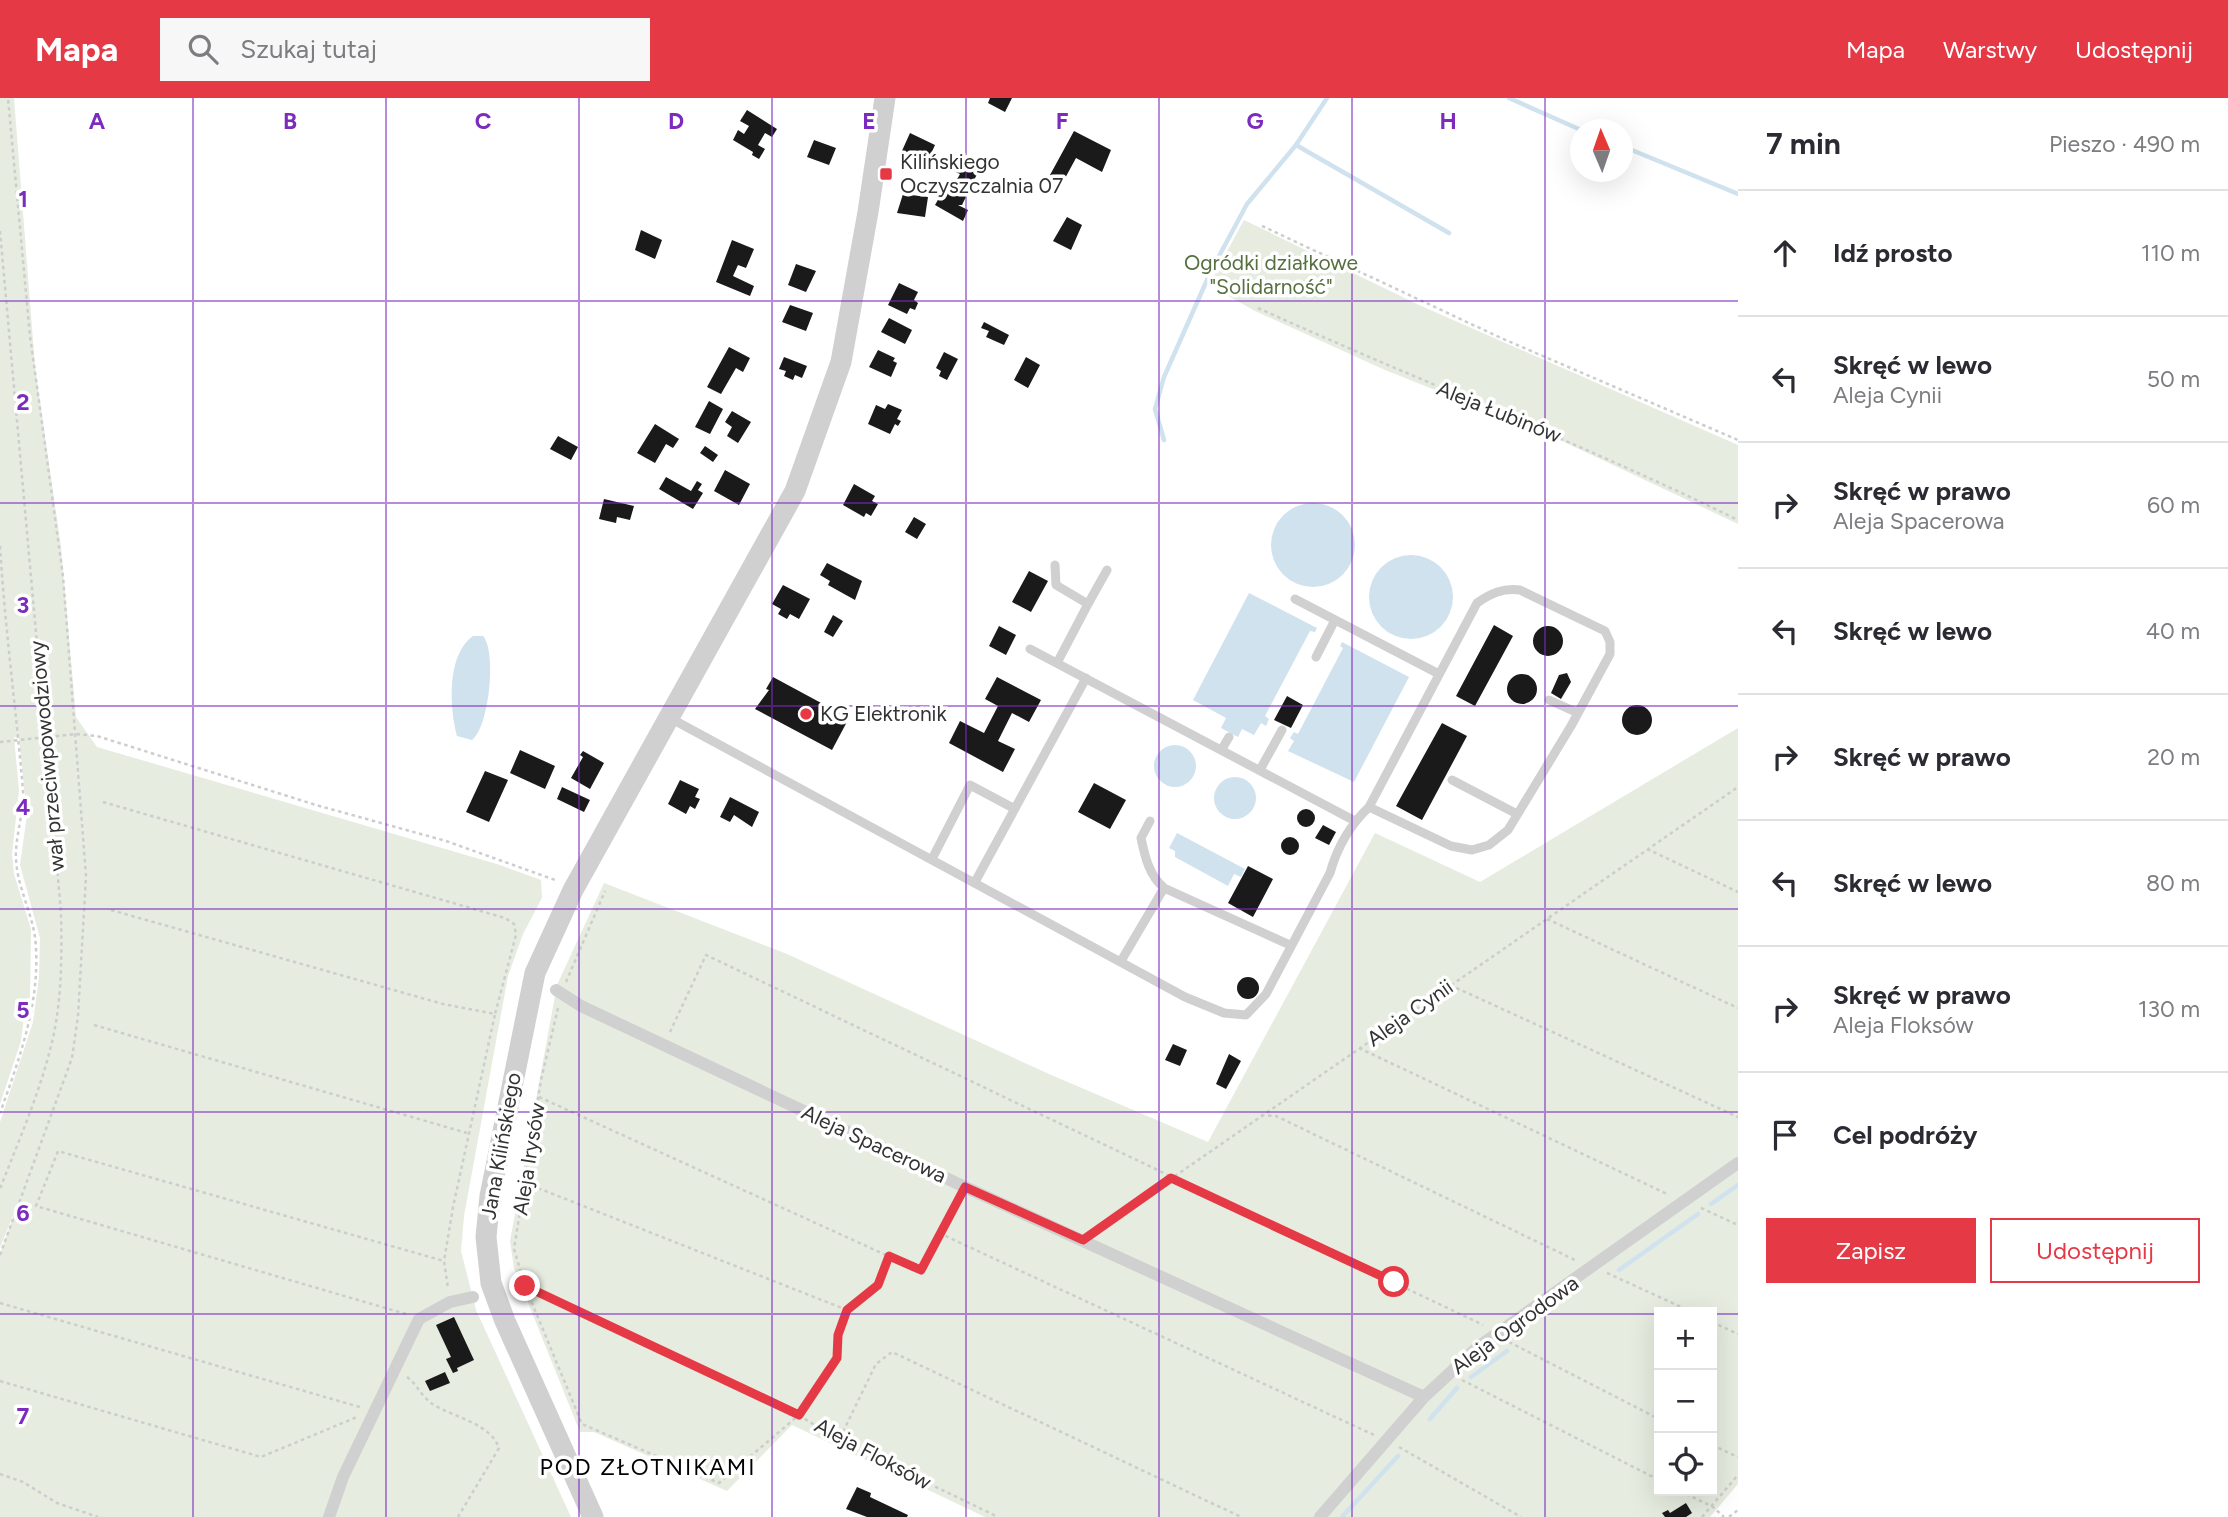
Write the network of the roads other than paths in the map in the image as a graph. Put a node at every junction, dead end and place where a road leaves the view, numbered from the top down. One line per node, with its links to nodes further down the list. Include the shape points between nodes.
1 (885, 98): 14 (street, Jana Kilińskiego, via 841,362 795,491)
2 (1055, 565): 5 (lane, via 1056,585)
3 (1107, 570): 5 (lane)
4 (1296, 599): 6 (lane)
5 (1088, 604): 9 (lane)
6 (1335, 620): 8 (lane); 10 (lane)
7 (1030, 649): 9 (lane)
8 (1316, 657)
9 (1057, 663): 11 (lane)
10 (1439, 674): 13 (lane, via 1477,603 1492,593 1520,590 1605,631 1610,653); 20 (lane)
11 (1086, 678): 17 (lane); 21 (lane)
12 (1549, 700): 13 (lane)
13 (1578, 713): 22 (lane)
14 (668, 717): 25 (lane); 30 (street, Jana Kilińskiego, via 548,939)
15 (1282, 730): 18 (lane)
16 (1229, 737): 17 (lane)
17 (1222, 749): 18 (lane)
18 (1261, 768): 24 (lane)
19 (1452, 780): 22 (lane)
20 (1369, 807): 22 (lane, via 1451,846 1472,850 1489,845 1508,830); 24 (lane)
21 (1015, 809): 25 (lane, via 970,785); 26 (lane)
22 (1517, 814)
23 (1150, 821): 27 (lane, via 1141,838 1143,848 1156,881)
24 (1355, 821): 28 (lane)
25 (932, 859): 26 (lane)
26 (975, 882): 29 (lane)
27 (1164, 888): 28 (lane); 29 (lane)
28 (1290, 946): 29 (lane, via 1266,994 1246,1014 1224,1013 1185,997)
29 (1121, 961)
30 (532, 985): 31 (lane); 33 (street, Jana Kilińskiego, via 490,1196)
31 (559, 991): 34 (street, Aleja Spacerowa, via 581,1006 965,1187)
32 (1738, 1163): 34 (street, Aleja Ogrodowa, via 1497,1333)
33 (483, 1294): 35 (street, via 450,1302 419,1320 342,1476); 36 (street, Jana Kilińskiego)
34 (1424, 1397): 37 (street, Aleja Ogrodowa)
35 (330, 1517)
36 (593, 1517)
37 (1320, 1517)

